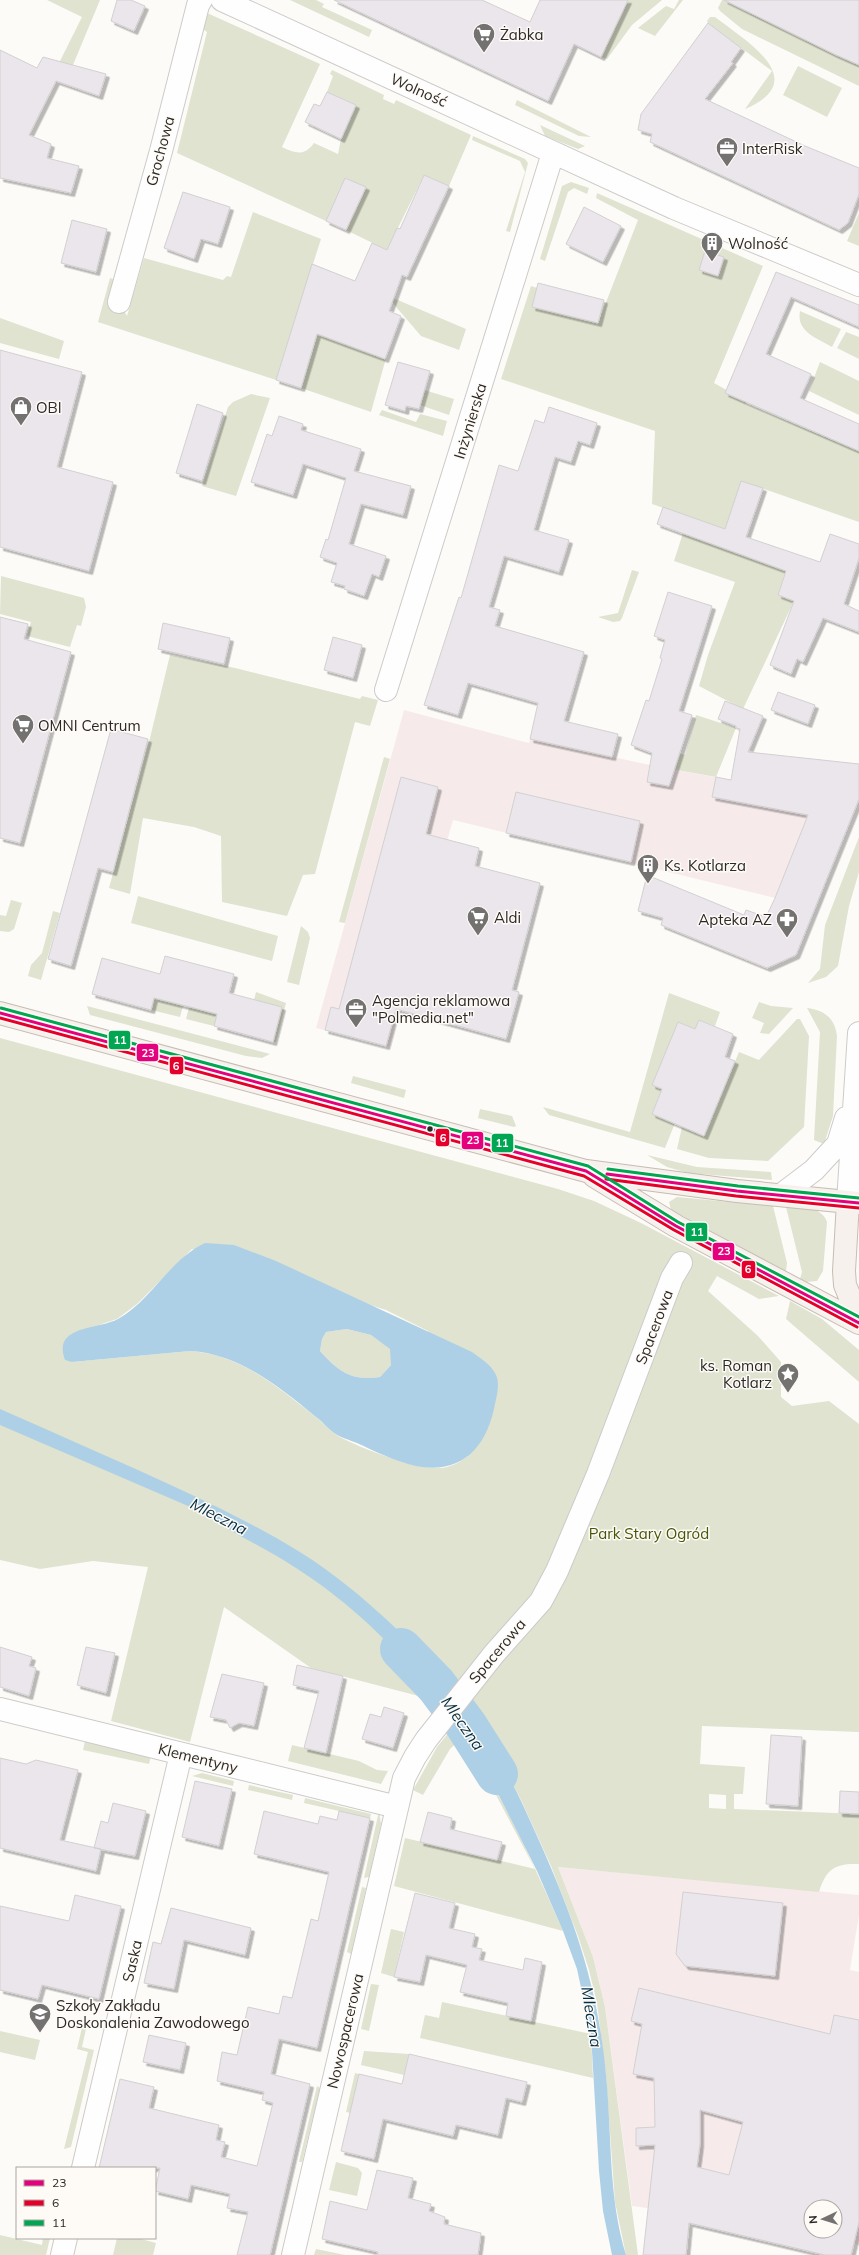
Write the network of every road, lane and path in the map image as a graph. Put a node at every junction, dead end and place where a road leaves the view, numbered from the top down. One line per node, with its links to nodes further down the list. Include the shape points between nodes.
1 (201, 0): 5 (street, Grochowa)
2 (222, 0): 3 (street, Wolność)
3 (553, 153): 4 (street, Wolność, via 674,208); 6 (street, Inżynierska)
4 (859, 285)
5 (119, 302)
6 (386, 690)
7 (0, 1013): 10 (main road)
8 (859, 1033): 9 (street)
9 (856, 1076): 11 (street, via 838,1144 814,1170); 12 (street)
10 (586, 1172): 11 (main road); 15 (main road, via 676,1226)
11 (781, 1195): 12 (main road)
12 (854, 1202): 14 (main road, via 844,1263 845,1285)
13 (681, 1263): 18 (street, Spacerowa, via 672,1278 557,1571 541,1600 460,1696 415,1757 404,1778)
14 (859, 1320)
15 (859, 1323)
16 (0, 1709): 17 (street, Klementyny)
17 (181, 1754): 18 (street, Klementyny); 19 (street, Saska)
18 (397, 1807): 22 (street, Nowospacerowa)
19 (83, 2167)
20 (66, 2239): 21 (street)
21 (62, 2255)
22 (293, 2255)

